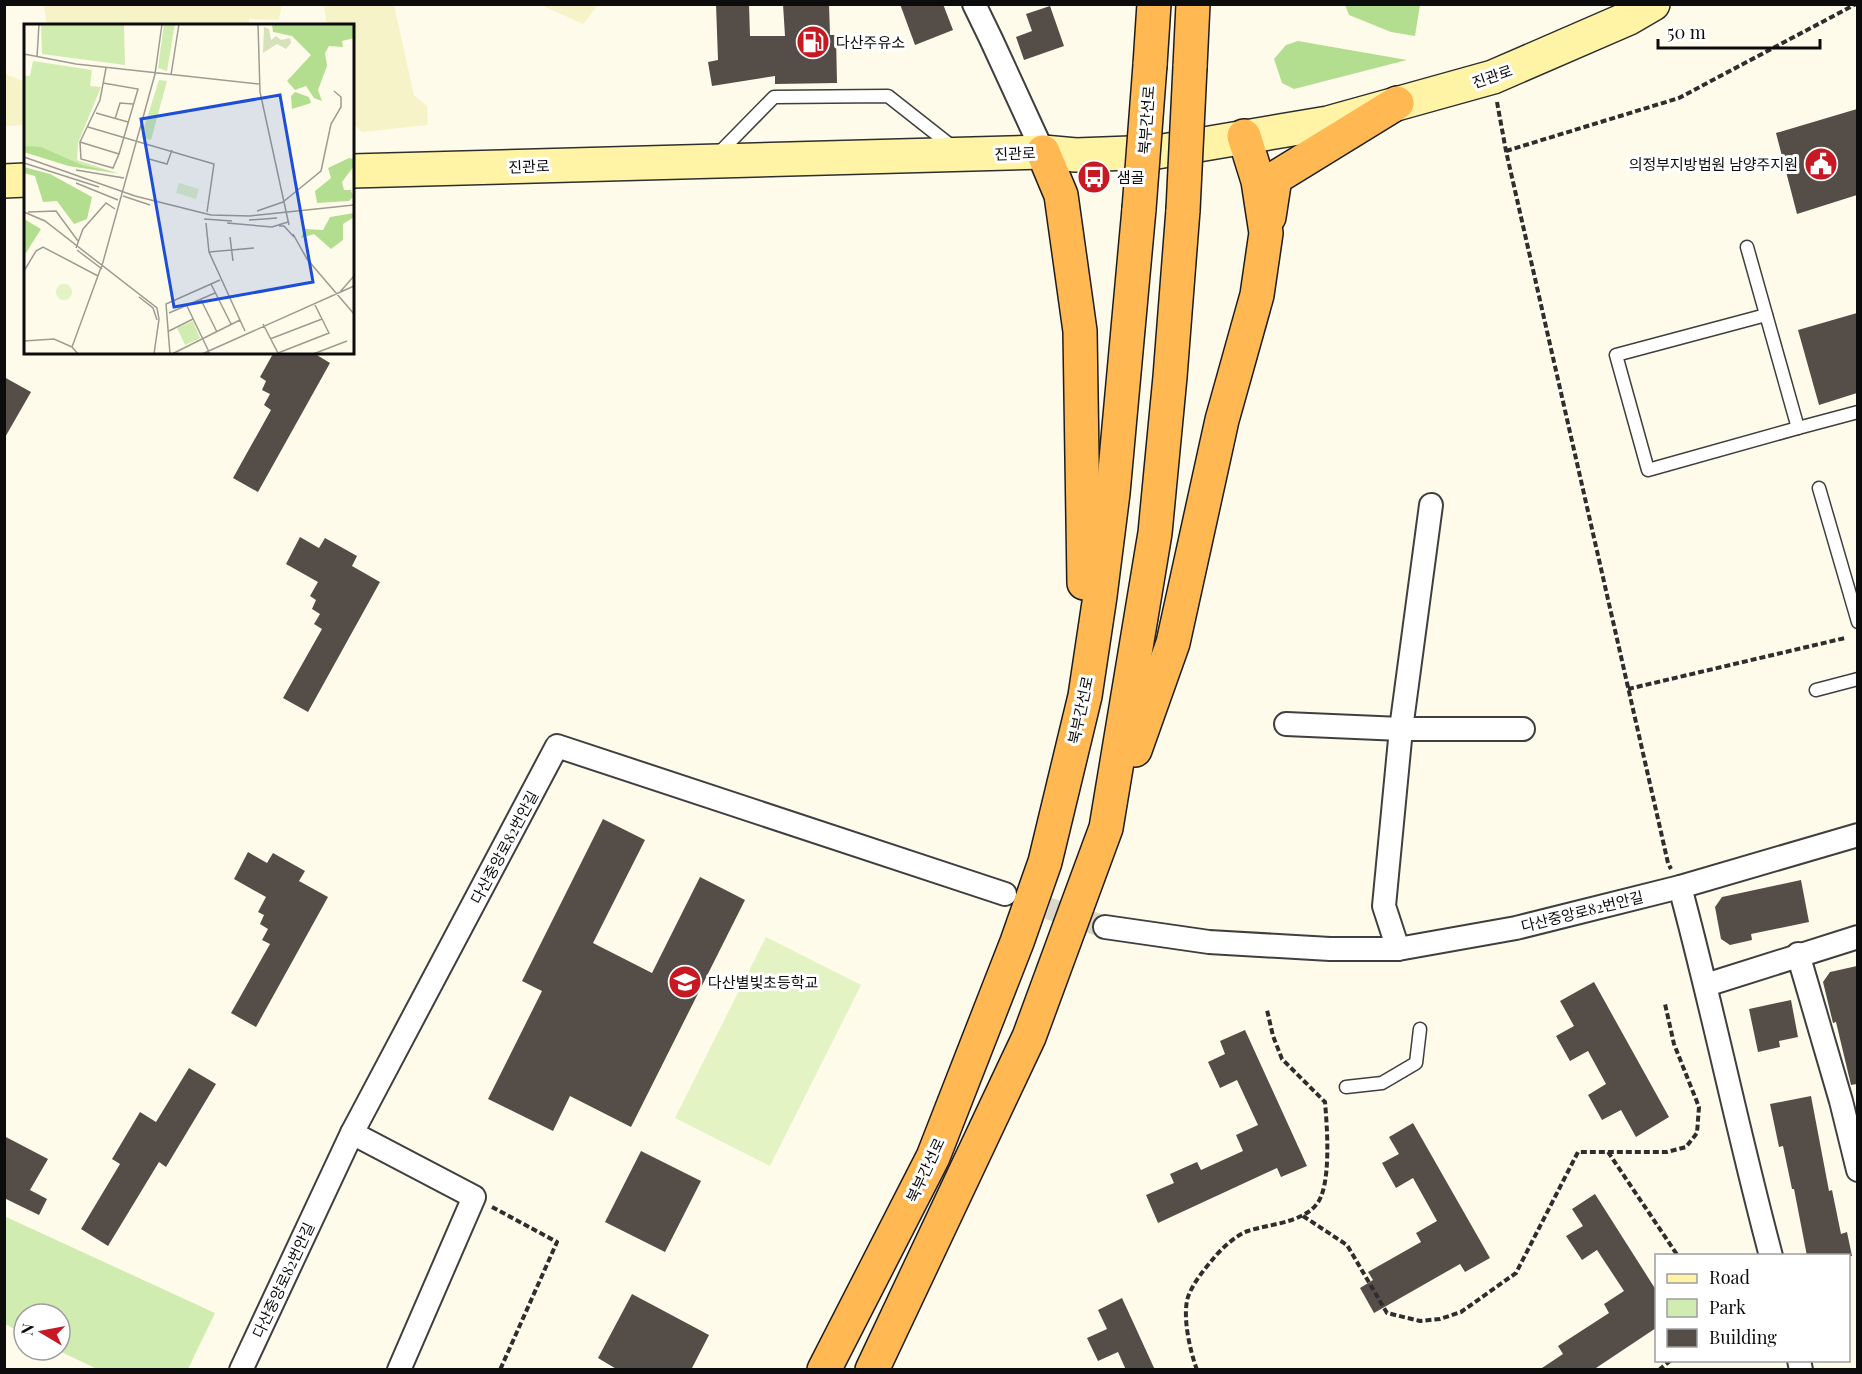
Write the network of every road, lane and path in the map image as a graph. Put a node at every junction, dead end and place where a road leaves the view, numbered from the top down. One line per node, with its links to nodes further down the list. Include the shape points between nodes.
1 (974, 4): 10 (street)
2 (1154, 4): 28 (highway, 북부간선로, bridge, via 1113,493)
3 (1856, 4): 9 (path, via 1679,98)
4 (1639, 9): 6 (main road, 진관로)
5 (1195, 31): 32 (highway, bridge, via 1155,532)
6 (1493, 77): 7 (main road, 진관로); 9 (path)
7 (1397, 103): 8 (main road, 진관로, via 1328,123); 16 (highway, via 1275,178)
8 (1244, 136): 10 (main road, 진관로, via 1156,152); 16 (highway, via 1258,181)
9 (1506, 151): 26 (path)
10 (1043, 152): 11 (main road, 진관로); 28 (highway, via 1061,195 1080,331)
11 (962, 154): 12 (main road, 진관로); 12 (lane, via 888,96 774,97)
12 (711, 161): 13 (main road, 진관로)
13 (354, 171)
14 (24, 180): 15 (main road)
15 (4, 181)
16 (1266, 233): 32 (highway, via 1257,295 1222,420 1173,643)
17 (1747, 247): 18 (lane)
18 (1766, 315): 20 (lane); 20 (lane, via 1616,355 1648,470)
19 (1857, 412): 20 (lane)
20 (1798, 428)
21 (1819, 488): 23 (lane)
22 (1431, 505): 30 (street)
23 (1857, 622)
24 (1845, 638): 26 (path)
25 (1857, 678): 27 (lane)
26 (1628, 689): 34 (path, via 1668,862)
27 (1816, 690)
28 (1084, 696): 56 (highway, 북부간선로, via 1045,862 1004,974 933,1157)
29 (1287, 724): 30 (street)
30 (1401, 729): 31 (street); 38 (street, via 1384,906)
31 (1523, 729)
32 (1106, 828): 57 (highway, via 1029,1037)
33 (1857, 835): 34 (street, 다산중앙로82번안길)
34 (1680, 887): 38 (street, 다산중앙로82번안길, via 1516,927); 40 (street)
35 (1005, 894): 46 (street, 다산중앙로82번안길, via 557,746)
36 (1105, 927): 38 (street, 다산중앙로82번안길, via 1209,942)
37 (1857, 937): 39 (street)
38 (1398, 949)
39 (1798, 954): 40 (street); 45 (street)
40 (1706, 985): 52 (street)
41 (1665, 1004): 47 (path, via 1674,1044 1699,1107 1697,1133 1686,1148)
42 (1267, 1010): 50 (path, via 1282,1059 1325,1102 1328,1144 1323,1192 1317,1205)
43 (1420, 1029): 44 (lane, via 1416,1063 1382,1083)
44 (1346, 1087)
45 (1849, 1099): 48 (street)
46 (352, 1133): 49 (street); 53 (street, 다산중앙로82번안길)
47 (1608, 1152): 50 (path, via 1578,1152 1516,1273 1461,1312 1440,1320 1420,1321 1387,1313 1347,1245); 51 (path)
48 (1857, 1170)
49 (474, 1197): 54 (street); 55 (path, via 557,1242)
50 (1303, 1216): 58 (path, via 1245,1232 1218,1252 1197,1279 1187,1299 1187,1329)
51 (1677, 1254)
52 (1770, 1254)
53 (241, 1370)
54 (399, 1370)
55 (500, 1370)
56 (824, 1370)
57 (872, 1370)
58 (1197, 1370)

